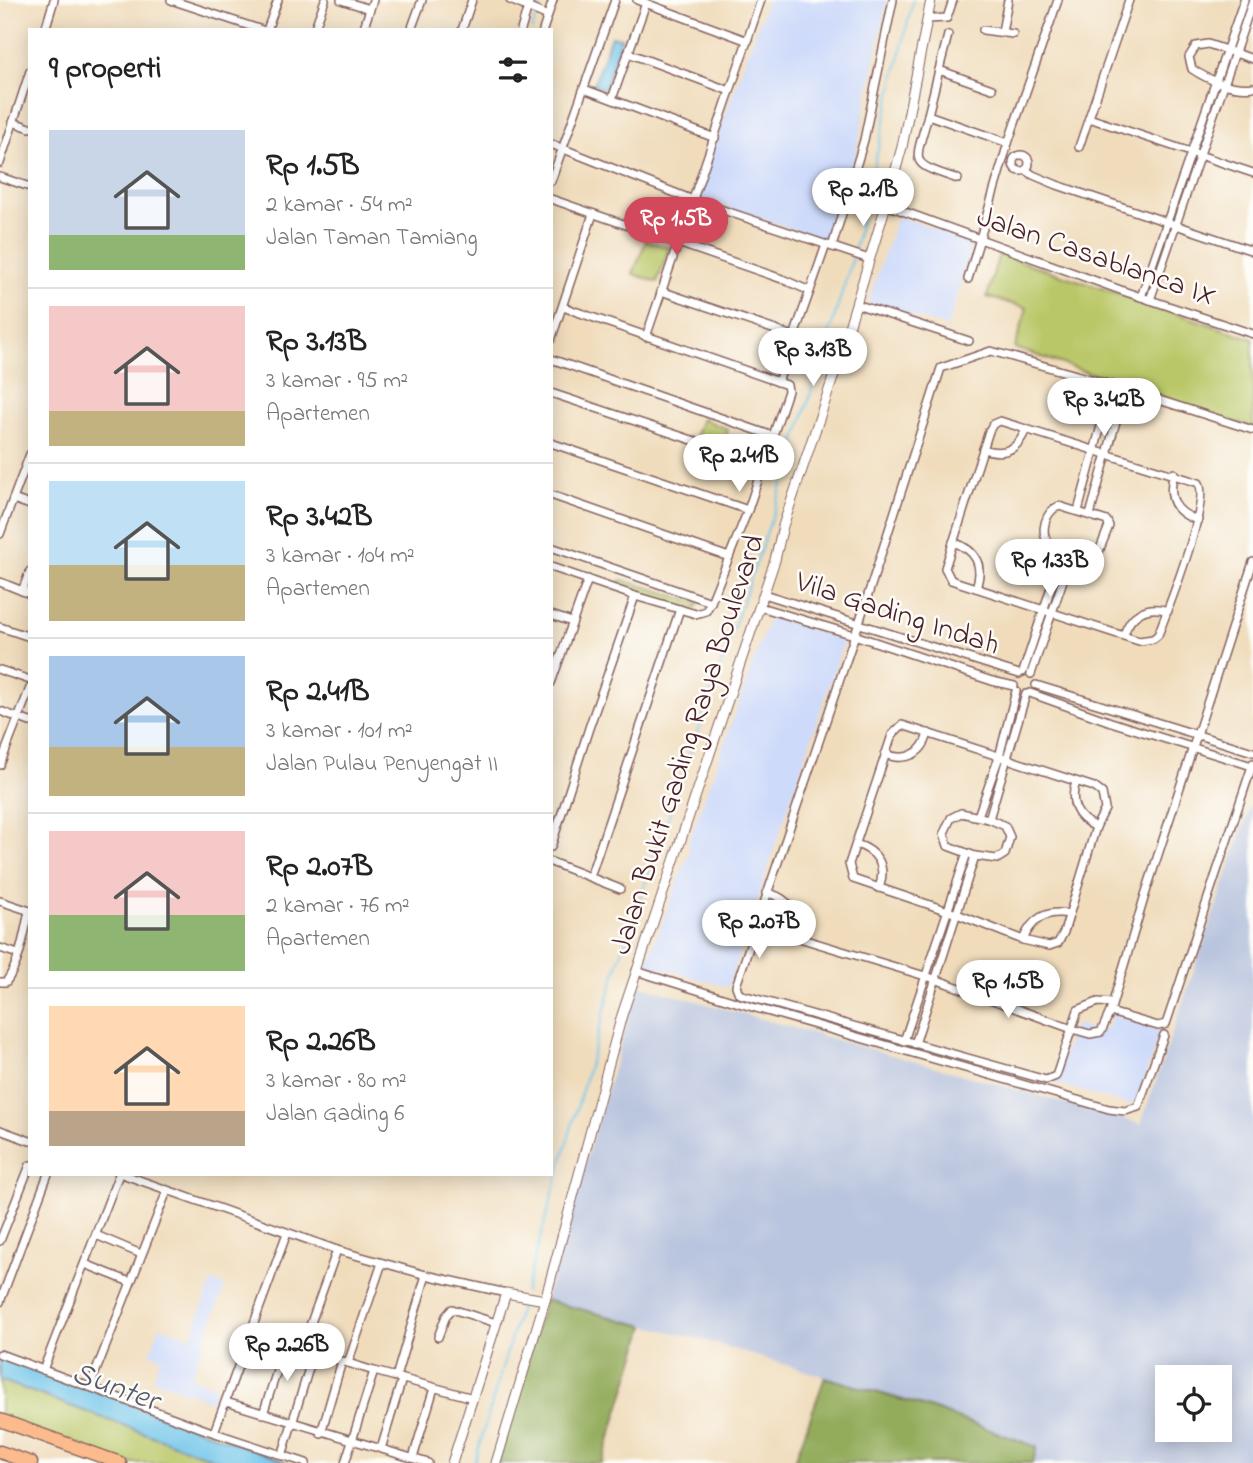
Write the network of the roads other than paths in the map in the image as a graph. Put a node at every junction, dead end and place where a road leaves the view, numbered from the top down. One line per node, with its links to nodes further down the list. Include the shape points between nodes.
1 (54, 0): 27 (street)
2 (278, 0): 29 (street)
3 (325, 0): 30 (street)
4 (341, 0): 24 (street)
5 (373, 0): 24 (street)
6 (422, 0): 32 (street)
7 (472, 0): 33 (street)
8 (510, 0): 23 (street)
9 (553, 0): 25 (street)
10 (615, 0): 49 (street)
11 (637, 0): 22 (street)
12 (761, 0): 40 (street)
13 (893, 0): 79 (street, via 864,140)
14 (931, 0): 26 (street, Jalan Bukit Gading Raya Boulevard)
15 (953, 0): 26 (street, via 947,18)
16 (1008, 0): 37 (street)
17 (1058, 0): 58 (street)
18 (1129, 0): 54 (street)
19 (1244, 0): 41 (street)
20 (1253, 0): 41 (street)
21 (175, 1): 28 (street)
22 (646, 3): 40 (street); 42 (street)
23 (530, 6): 25 (street); 34 (street)
24 (370, 9): 31 (street)
25 (545, 15): 35 (street)
26 (927, 19): 73 (street, Jalan Bukit Gading Raya Boulevard)
27 (46, 28)
28 (258, 28)
29 (265, 28)
30 (315, 28)
31 (364, 28)
32 (412, 28)
33 (463, 28)
34 (521, 28)
35 (543, 28)
36 (983, 30): 37 (street)
37 (1002, 32): 38 (street)
38 (1013, 34)
39 (948, 35): 44 (street)
40 (748, 41): 51 (street)
41 (1231, 50): 43 (street); 46 (street); 46 (street, via 1201,44 1191,51 1192,69); 47 (street)
42 (628, 53): 51 (street); 52 (street)
43 (1253, 60)
44 (939, 70): 50 (street); 53 (street)
45 (28, 77): 55 (street)
46 (1214, 81): 47 (street); 62 (street)
47 (1224, 84): 48 (street); 63 (street)
48 (1253, 87)
49 (583, 89): 52 (street); 61 (street)
50 (992, 89)
51 (730, 92): 57 (street)
52 (612, 99): 57 (street)
53 (928, 116): 58 (street); 69 (street, via 919,163)
54 (1089, 118): 60 (street); 62 (street)
55 (12, 122): 56 (street); 64 (street)
56 (28, 127)
57 (715, 138): 71 (street)
58 (1008, 143): 77 (street)
59 (553, 145): 61 (street)
60 (1079, 147)
61 (562, 148): 67 (street); 71 (street)
62 (1190, 152): 63 (street); 75 (street)
63 (1199, 155): 66 (street); 76 (street)
64 (0, 163)
65 (1027, 170): 75 (street, via 1043,180)
66 (1253, 173)
67 (553, 175)
68 (0, 177): 70 (street)
69 (958, 179)
70 (28, 186)
71 (693, 200): 78 (street); 79 (street)
72 (553, 201): 74 (street)
73 (886, 205): 77 (street, Jalan Casablanca IX); 81 (street, Jalan Bukit Gading Raya Boulevard)
74 (593, 214): 78 (street); 88 (street)
75 (1166, 221): 76 (street); 85 (street)
76 (1175, 224): 80 (street); 86 (street)
77 (979, 238): 82 (street); 85 (street, Jalan Casablanca IX)
78 (678, 243): 83 (street); 84 (street)
79 (829, 246): 81 (street); 84 (street)
80 (1253, 251)
81 (869, 259): 87 (street, Jalan Bukit Gading Raya Boulevard)
82 (968, 279)
83 (661, 291): 91 (street); 92 (street)
84 (810, 291): 91 (street)
85 (1141, 297): 86 (street, Jalan Casablanca IX)
86 (1150, 300): 90 (street, Jalan Casablanca IX)
87 (856, 304): 93 (street); 130 (street, Jalan Bukit Gading Raya Boulevard)
88 (563, 307): 89 (street); 92 (street)
89 (553, 334)
90 (1253, 334)
91 (793, 336): 95 (street)
92 (646, 337): 95 (street)
93 (969, 341)
94 (553, 360): 101 (street)
95 (778, 382): 101 (street, via 787,385 788,391)
96 (1112, 385): 97 (street); 104 (street); 140 (street, via 991,351 941,368)
97 (1125, 389): 100 (street); 105 (street)
98 (553, 394): 107 (street)
99 (1026, 429): 103 (street, via 1010,451); 103 (street, via 1000,421 993,424); 104 (street)
100 (1253, 430)
101 (773, 436): 107 (street)
102 (553, 444): 112 (street)
103 (983, 449): 117 (street)
104 (1094, 449): 105 (street); 113 (street)
105 (1107, 453): 108 (street); 114 (street)
106 (28, 459): 110 (street)
107 (764, 464): 112 (street)
108 (1174, 473): 115 (street, via 1170,494 1174,504); 115 (street, via 1199,482)
109 (553, 496): 121 (street)
110 (13, 499): 111 (street); 116 (street)
111 (28, 504)
112 (748, 510): 121 (street)
113 (1077, 511): 114 (street); 119 (street, via 1059,506 1048,514 1045,538)
114 (1090, 515): 120 (street, via 1108,524 1101,549 1092,556)
115 (1198, 520): 136 (street)
116 (0, 534)
117 (954, 542): 128 (street, via 977,559); 128 (street, via 947,574 957,583)
118 (553, 548): 124 (street)
119 (1063, 551): 120 (street); 135 (street)
120 (1072, 554): 137 (street)
121 (729, 557): 132 (street)
122 (1253, 562): 157 (street)
123 (553, 568): 125 (street)
124 (621, 573): 127 (street); 132 (street)
125 (588, 579): 127 (street); 139 (street)
126 (0, 582): 129 (street)
127 (615, 588): 131 (street)
128 (976, 588): 135 (street)
129 (26, 592)
130 (764, 594): 133 (street, Jalan Bukit Gading Raya Boulevard); 140 (street, Vila Gading Indah)
131 (635, 596): 134 (street); 169 (street)
132 (711, 602): 134 (street, via 701,614)
133 (760, 607): 142 (street, Vila Gading Indah); 191 (street, Jalan Bukit Gading Raya Boulevard)
134 (680, 609): 174 (street)
135 (1043, 611): 137 (street); 147 (street)
136 (1168, 611): 143 (street, via 1154,608 1138,613); 143 (street, via 1153,639)
137 (1053, 614): 143 (street); 147 (street)
138 (553, 616): 139 (street)
139 (572, 622): 145 (street)
140 (859, 623): 142 (street); 147 (street, Vila Gading Indah)
141 (0, 627): 144 (street)
142 (854, 635): 150 (street, Vila Gading Indah); 177 (street)
143 (1124, 635)
144 (28, 636)
145 (554, 663)
146 (0, 670): 148 (street)
147 (1024, 674): 149 (street); 150 (street)
148 (28, 679)
149 (1036, 685): 152 (street); 157 (street)
150 (1015, 688): 152 (street, Vila Gading Indah); 161 (street)
151 (28, 693): 154 (street)
152 (1028, 694): 158 (street, Vila Gading Indah); 162 (street)
153 (0, 711): 154 (street)
154 (19, 718): 155 (street); 163 (street)
155 (28, 721)
156 (928, 733): 160 (street, via 915,754 906,758); 160 (street, via 902,724 891,734); 161 (street)
157 (1198, 736): 158 (street); 159 (street)
158 (1194, 747): 164 (street, Vila Gading Indah); 195 (street)
159 (1253, 752)
160 (885, 754): 170 (street)
161 (999, 757): 162 (street); 166 (street)
162 (1008, 760): 165 (street); 167 (street)
163 (0, 765)
164 (1252, 765): 196 (street, via 1166,1024 1158,1026)
165 (1076, 782): 168 (street, via 1074,807); 168 (street, via 1102,793 1105,809)
166 (978, 816): 167 (street); 171 (street, via 956,814 944,833 948,846)
167 (989, 819): 172 (street, via 1009,831 1005,854 997,859)
168 (1096, 827): 182 (street)
169 (553, 841)
170 (856, 844): 175 (street, via 880,860); 175 (street, via 849,864 853,879)
171 (967, 853): 172 (street); 180 (street)
172 (975, 856): 181 (street)
173 (553, 863): 174 (street)
174 (590, 877): 176 (street)
175 (879, 888): 180 (street)
176 (620, 889)
177 (766, 894): 184 (street); 185 (street, via 782,898 793,911)
178 (0, 901): 179 (street)
179 (28, 910)
180 (948, 911): 181 (street); 192 (street)
181 (957, 914): 186 (street); 193 (street)
182 (1069, 914): 186 (street, via 1034,920); 186 (street, via 1058,943 1049,946)
183 (28, 919): 187 (street)
184 (756, 925): 185 (street); 199 (street, via 737,993)
185 (792, 936): 192 (street)
186 (1023, 940)
187 (21, 945): 188 (street); 190 (street)
188 (28, 947)
189 (0, 948): 190 (street)
190 (18, 954): 194 (street, via 8,979)
191 (636, 971): 198 (street, via 1125,1111 1138,1107); 218 (street, Jalan Bukit Gading Raya Boulevard)
192 (926, 977): 193 (street); 199 (street)
193 (935, 979): 197 (street); 200 (street)
194 (0, 982)
195 (1112, 1003): 196 (street); 197 (street, via 1083,1006)
196 (1110, 1012): 197 (street, via 1097,1034)
197 (1072, 1029): 200 (street, via 1056,1076 1046,1080)
198 (1164, 1035)
199 (904, 1041): 200 (street)
200 (915, 1044)
201 (0, 1130): 202 (street)
202 (28, 1140)
203 (28, 1169): 210 (street)
204 (47, 1176): 219 (street)
205 (120, 1176): 209 (street)
206 (126, 1176): 207 (street)
207 (167, 1191): 208 (street); 212 (street)
208 (287, 1233): 211 (street); 221 (street)
209 (96, 1235): 212 (street); 214 (street)
210 (0, 1241)
211 (337, 1250): 213 (street); 224 (street)
212 (141, 1254): 216 (street)
213 (382, 1263): 215 (street); 227 (street)
214 (85, 1264): 216 (street); 228 (street)
215 (426, 1275): 217 (street); 230 (street)
216 (130, 1282): 231 (street)
217 (510, 1294): 218 (street); 220 (street)
218 (541, 1299): 251 (street, Jalan Bukit Gading Raya Boulevard)
219 (0, 1302)
220 (496, 1323): 222 (street, via 450,1310); 233 (street)
221 (251, 1333): 223 (street); 234 (street)
222 (438, 1337)
223 (286, 1343): 224 (street); 235 (street)
224 (302, 1348): 225 (street)
225 (314, 1352): 227 (street); 237 (street)
226 (0, 1354): 228 (street)
227 (345, 1362): 229 (street); 239 (street)
228 (43, 1370): 231 (street)
229 (374, 1371): 230 (street); 240 (street)
230 (399, 1378): 232 (street); 241 (street)
231 (90, 1386): 238 (street)
232 (434, 1388): 233 (street); 244 (street)
233 (473, 1398): 250 (street)
234 (226, 1402): 235 (street); 238 (street)
235 (262, 1414): 237 (street)
236 (0, 1420): 246 (highway)
237 (292, 1423): 239 (street); 243 (street)
238 (214, 1433): 243 (street)
239 (321, 1433): 240 (street)
240 (350, 1441): 241 (street); 248 (street)
241 (380, 1449): 244 (street)
242 (0, 1452): 245 (highway)
243 (282, 1457): 247 (street)
244 (413, 1458): 249 (street)
245 (31, 1463)
246 (120, 1463)
247 (306, 1463)
248 (345, 1463)
249 (428, 1463)
250 (452, 1463)
251 (496, 1463)

